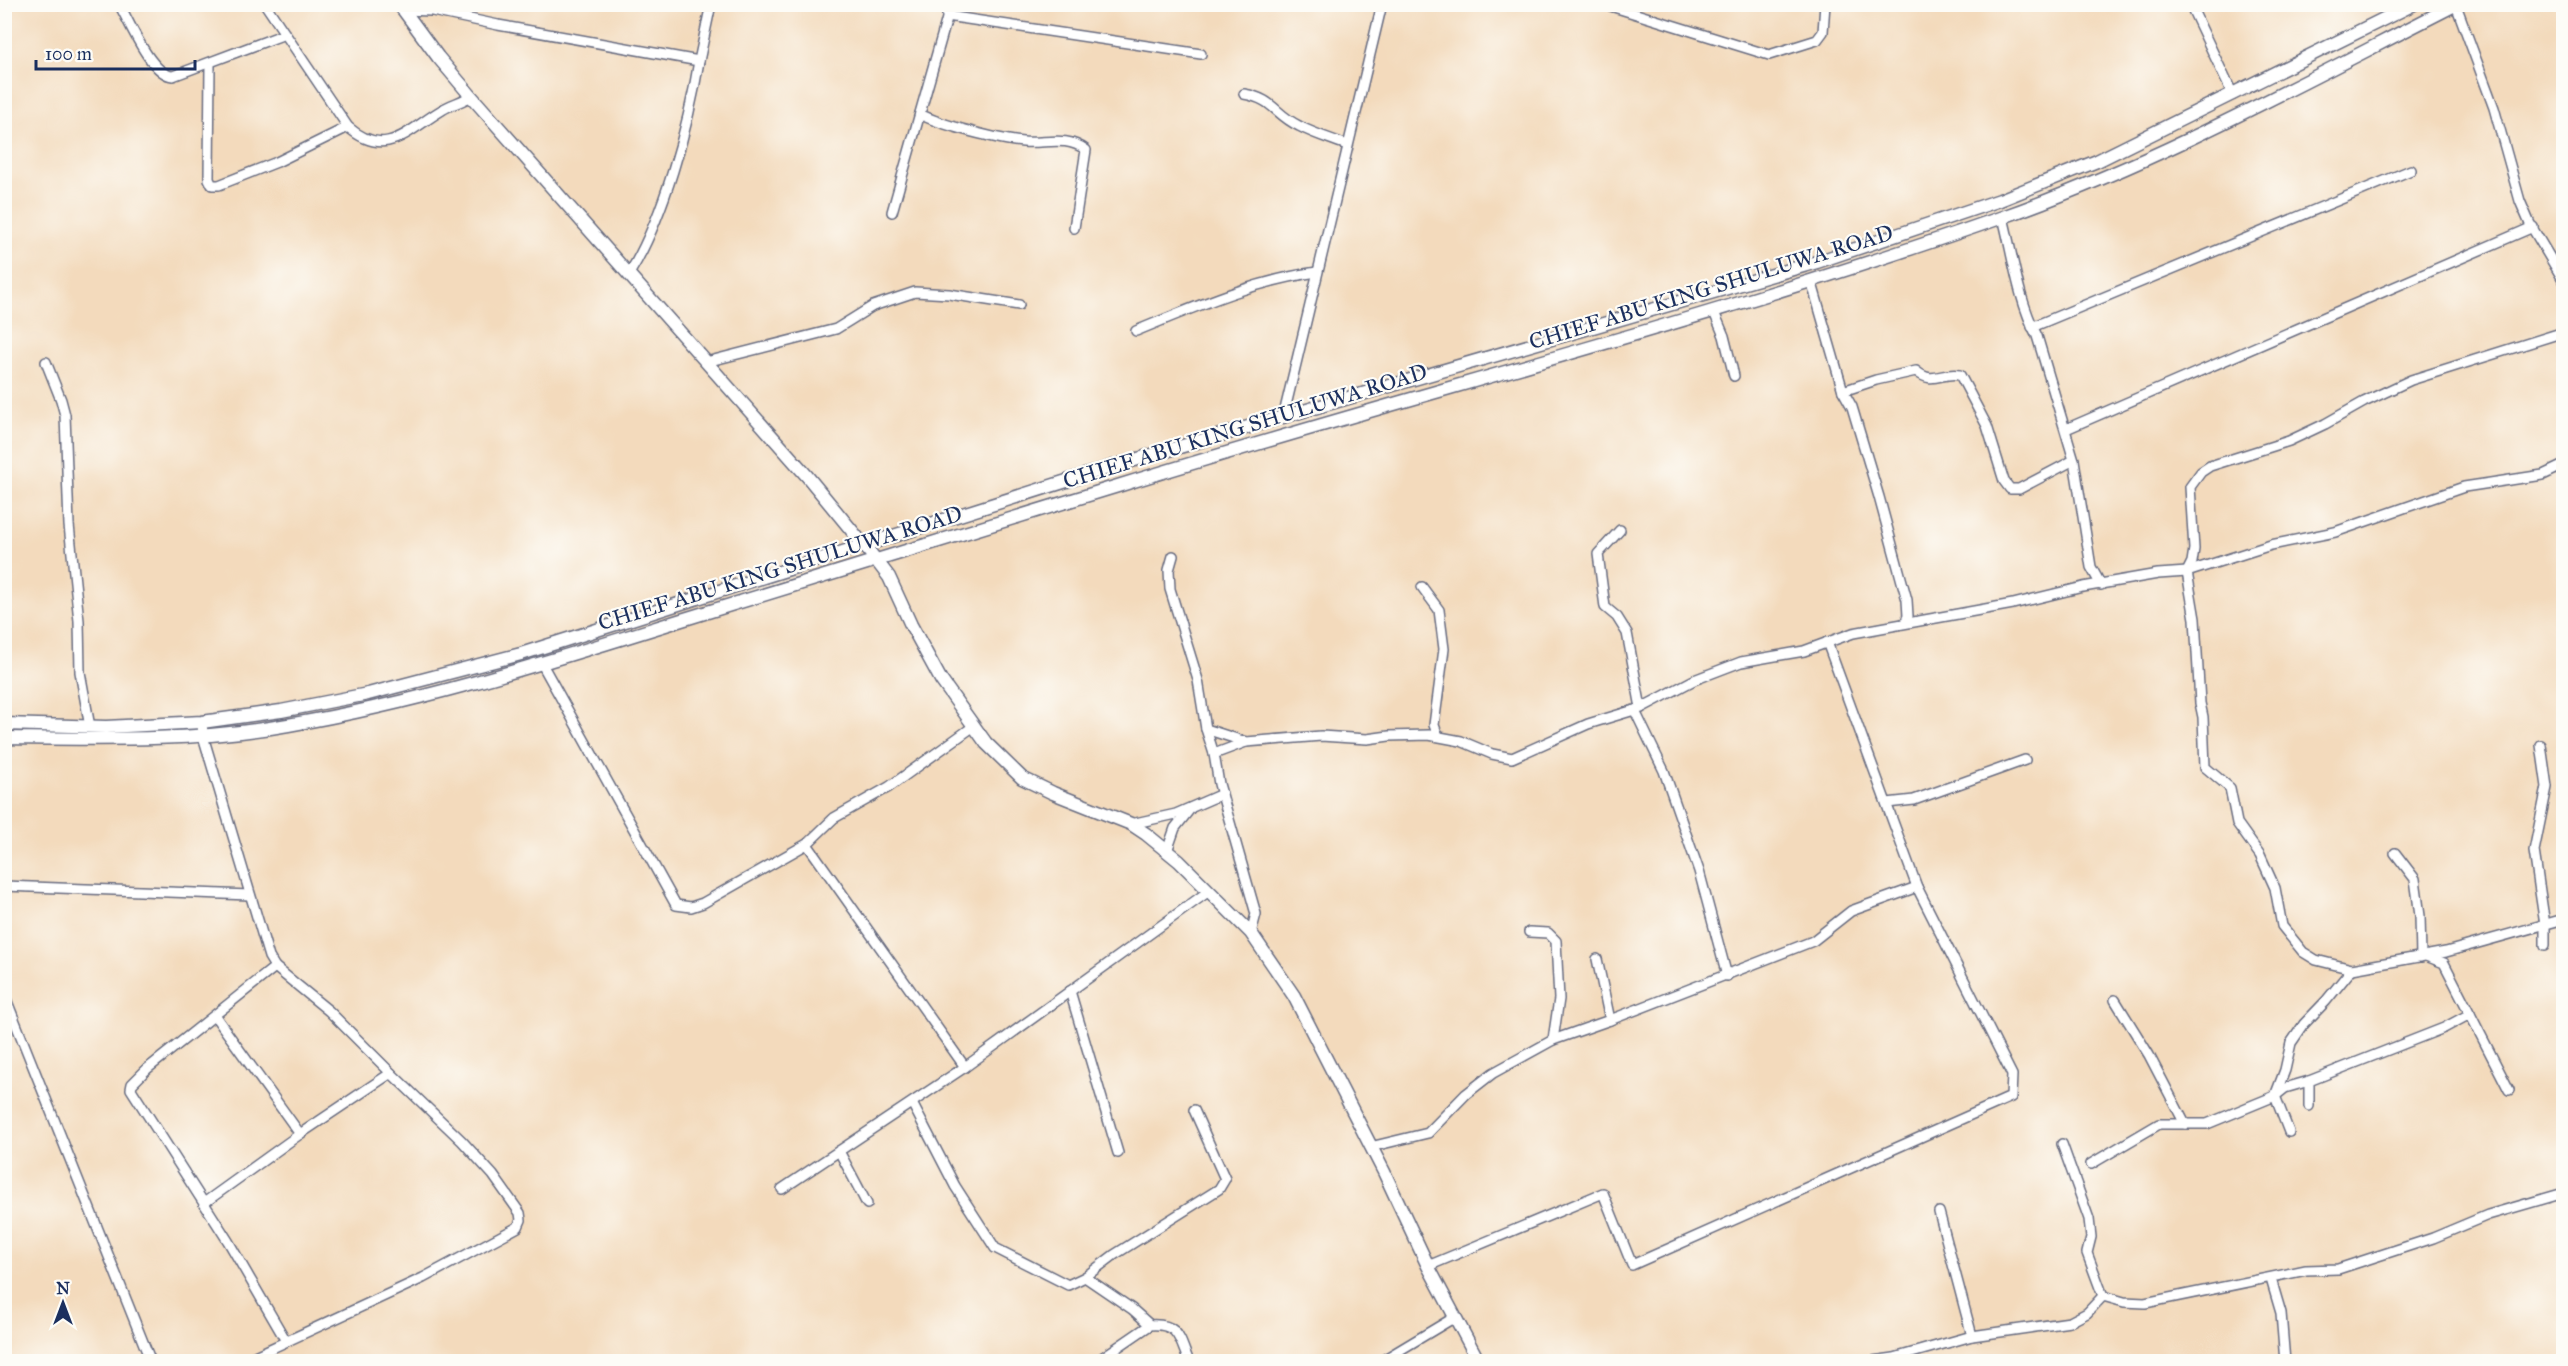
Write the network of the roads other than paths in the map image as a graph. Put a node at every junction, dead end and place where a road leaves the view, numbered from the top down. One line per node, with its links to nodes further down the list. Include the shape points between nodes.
1 (119, 4): 16 (street, via 151,61 163,74 173,76)
2 (266, 4): 13 (street)
3 (711, 4): 15 (street)
4 (951, 4): 12 (street)
5 (1382, 4): 24 (street)
6 (1604, 4): 7 (street, via 1769,55 1817,40 1823,32)
7 (1825, 4)
8 (2190, 4): 18 (street)
9 (2414, 4): 18 (street)
10 (2457, 5): 23 (street, CHIEF ABU KING SHULUWA ROAD); 28 (street, via 2494,108 2520,201)
11 (401, 7): 15 (street); 19 (street)
12 (947, 16): 14 (street); 21 (street)
13 (285, 34): 16 (street); 22 (street)
14 (1201, 54)
15 (699, 62): 31 (street, via 672,170 643,252)
16 (210, 63): 22 (street, via 212,184 277,162)
17 (1244, 94): 24 (street, via 1262,98 1289,121)
18 (2233, 95): 20 (street)
19 (471, 96): 22 (street, via 442,109 395,140 366,140); 31 (street)
20 (2196, 113): 23 (street); 39 (street, via 2097,161 2000,200 1817,262)
21 (920, 114): 26 (street); 29 (street, via 938,123 1009,140 1062,140 1086,150)
22 (348, 126)
23 (2203, 132): 27 (street, CHIEF ABU KING SHULUWA ROAD, via 2105,177)
24 (1347, 145): 30 (street)
25 (2411, 170): 36 (street)
26 (892, 212)
27 (2003, 217): 32 (street, CHIEF ABU KING SHULUWA ROAD); 36 (street, via 2018,286)
28 (2533, 227): 33 (street); 46 (street)
29 (1074, 228)
30 (1317, 272): 37 (street, via 1224,295); 45 (street)
31 (629, 274): 41 (street)
32 (1811, 280): 35 (street, CHIEF ABU KING SHULUWA ROAD); 44 (street)
33 (2564, 281)
34 (1019, 305): 41 (street, via 915,292 873,306 836,329)
35 (1714, 312): 42 (street, CHIEF ABU KING SHULUWA ROAD); 43 (street)
36 (2032, 327): 46 (street)
37 (1136, 331)
38 (2564, 332): 54 (street, via 2411,380 2289,441 2210,466 2190,487 2194,549)
39 (1508, 352): 42 (street); 45 (street)
40 (46, 362): 66 (street, via 64,415 80,672)
41 (706, 362): 50 (street)
42 (1511, 370): 52 (street, CHIEF ABU KING SHULUWA ROAD, via 1243,447)
43 (1734, 376)
44 (1843, 391): 47 (street, via 1916,371 1932,379 1951,373 1960,375 1987,426 2004,482 2010,489 2019,489); 58 (street, via 1852,407 1907,600)
45 (1283, 418): 50 (street, via 1114,466)
46 (2066, 429): 47 (street)
47 (2074, 460): 53 (street)
48 (2564, 465): 54 (street, via 2543,475 2464,487 2334,532 2271,545)
49 (1620, 530): 61 (street, via 1598,554 1602,597 1605,607 1617,617 1626,633)
50 (863, 546): 52 (street); 62 (street, via 478,666 368,694)
51 (1173, 556): 67 (street, via 1170,590 1198,680)
52 (876, 560): 60 (street, CHIEF ABU KING SHULUWA ROAD); 65 (street, via 889,577 941,680)
53 (2091, 567): 55 (street); 57 (street)
54 (2187, 572): 55 (street); 95 (street, via 2195,619 2205,767 2230,788 2237,823 2260,855 2275,888 2282,926 2303,952 2316,960)
55 (2101, 585): 57 (street)
56 (1422, 587): 64 (street, via 1439,610 1444,649)
57 (2083, 587): 58 (street)
58 (1905, 623): 59 (street)
59 (1827, 642): 61 (street, via 1804,651 1741,662 1694,680); 77 (street)
60 (542, 664): 69 (street, CHIEF ABU KING SHULUWA ROAD, via 419,698 286,726); 80 (street, via 676,905 691,907 703,903)
61 (1638, 710): 70 (street, via 1588,724 1512,758); 96 (street, via 1699,871)
62 (202, 722): 66 (street); 69 (street)
63 (4, 724): 66 (street)
64 (1434, 725): 68 (street); 70 (street)
65 (974, 726): 79 (street, via 1022,777); 80 (street, via 889,787 834,818)
66 (90, 727)
67 (1206, 729): 72 (street); 74 (street)
68 (1424, 735): 70 (street); 72 (street)
69 (203, 736): 71 (street, CHIEF ABU KING SHULUWA ROAD); 86 (street)
70 (1438, 736)
71 (4, 738)
72 (1246, 742): 74 (street)
73 (2541, 745): 88 (street, via 2547,787 2534,851)
74 (1214, 754): 76 (street)
75 (2025, 760): 77 (street, via 1914,801)
76 (1222, 794): 78 (street); 90 (street, via 1256,914)
77 (1887, 803): 84 (street)
78 (1190, 809): 79 (street); 81 (street, via 1175,828)
79 (1131, 824): 81 (street)
80 (807, 844): 104 (street)
81 (1167, 851): 85 (street)
82 (2395, 853): 92 (street, via 2415,879)
83 (4, 885): 86 (street)
84 (1917, 887): 96 (street, via 1851,911 1813,941); 125 (street, via 2012,1075 2011,1096 1632,1265 1604,1193)
85 (1209, 891): 90 (street); 97 (street)
86 (250, 895): 94 (street)
87 (2564, 919): 88 (street)
88 (2545, 925): 91 (street); 92 (street)
89 (1529, 932): 103 (street, via 1548,933 1556,940 1559,999)
90 (1251, 933): 116 (street, via 1294,996)
91 (2545, 945)
92 (2424, 956): 95 (street); 100 (street, via 2444,963)
93 (1597, 959): 102 (street)
94 (275, 967): 101 (street); 105 (street, via 329,1011)
95 (2352, 969): 108 (street, via 2291,1043)
96 (1727, 976): 102 (street)
97 (1071, 991): 104 (street); 118 (street)
98 (4, 994): 133 (street)
99 (2115, 1000): 112 (street)
100 (2470, 1014): 106 (street, via 2445,1028); 107 (street)
101 (215, 1016): 114 (street); 122 (street, via 132,1084 133,1093)
102 (1610, 1020): 103 (street)
103 (1553, 1040): 116 (street, via 1493,1073 1428,1133)
104 (964, 1067): 109 (street)
105 (391, 1073): 114 (street); 132 (street, via 493,1175 520,1213 520,1224 423,1278)
106 (2309, 1081): 108 (street, via 2284,1088); 110 (street)
107 (2509, 1090)
108 (2275, 1096): 112 (street, via 2207,1124); 113 (street)
109 (912, 1103): 117 (street); 126 (street, via 955,1186 995,1248 1068,1285)
110 (2309, 1106)
111 (1194, 1110): 126 (street, via 1225,1179 1219,1190)
112 (2185, 1124): 119 (street, via 2159,1124)
113 (2289, 1132)
114 (300, 1134): 122 (street)
115 (2062, 1144): 128 (street, via 2089,1219 2091,1237 2087,1253)
116 (1370, 1147): 125 (street)
117 (839, 1151): 120 (street); 123 (street)
118 (1118, 1153)
119 (2091, 1164)
120 (782, 1189)
121 (2564, 1193): 127 (street, via 2488,1215 2433,1238 2338,1269 2306,1270)
122 (204, 1203): 132 (street)
123 (867, 1204)
124 (1939, 1212): 131 (street)
125 (1428, 1266): 129 (street)
126 (1085, 1277): 130 (street)
127 (2271, 1279): 128 (street, via 2145,1303); 140 (street, via 2281,1313)
128 (2103, 1296): 131 (street, via 2087,1313 2070,1322)
129 (1455, 1317): 137 (street); 138 (street)
130 (1150, 1325): 135 (street); 136 (street, via 1164,1324 1175,1329)
131 (1971, 1336): 139 (street)
132 (286, 1341): 134 (street)
133 (151, 1362)
134 (242, 1362)
135 (1096, 1362)
136 (1190, 1362)
137 (1380, 1362)
138 (1479, 1362)
139 (1866, 1362)
140 (2285, 1362)

